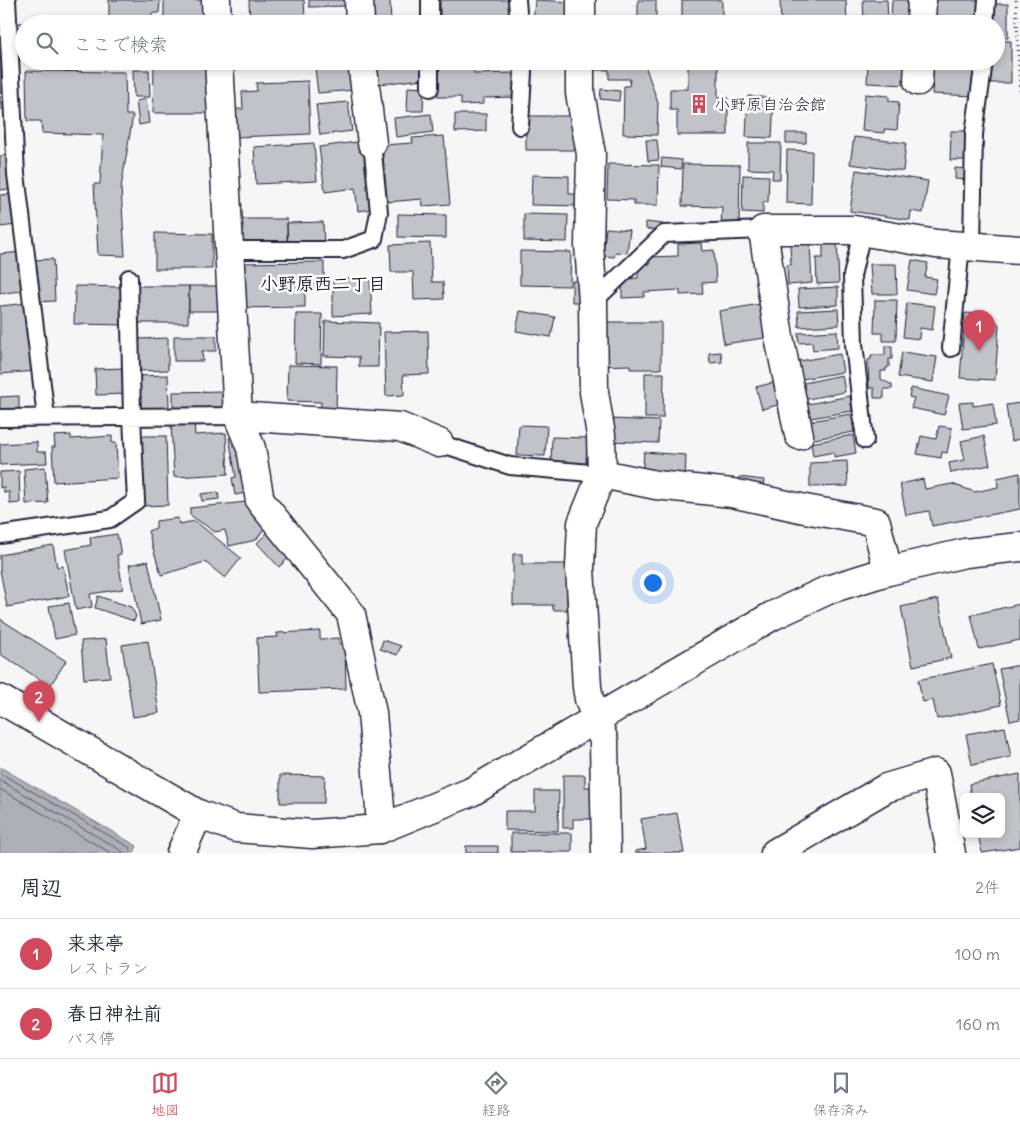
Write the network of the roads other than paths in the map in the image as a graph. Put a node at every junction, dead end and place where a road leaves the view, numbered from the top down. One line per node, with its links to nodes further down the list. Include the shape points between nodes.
1 (7, 0): 34 (lane, via 16,174)
2 (216, 0): 9 (street)
3 (359, 0): 10 (street)
4 (430, 0): 11 (lane)
5 (517, 0): 12 (lane)
6 (581, 0): 13 (street)
7 (922, 0): 14 (street)
8 (987, 0): 15 (lane)
9 (217, 15)
10 (360, 15)
11 (430, 15)
12 (518, 15)
13 (581, 15)
14 (921, 15)
15 (986, 15)
16 (219, 70): 28 (street)
17 (363, 70): 24 (street)
18 (430, 70): 22 (lane)
19 (523, 70): 23 (lane)
20 (580, 70): 31 (street, via 580,93 591,154 589,245)
21 (983, 70): 27 (lane, via 974,134)
22 (430, 88)
23 (520, 126)
24 (372, 144): 28 (lane, via 379,212 374,239 344,250)
25 (763, 230): 26 (street); 31 (lane, via 664,234); 37 (street)
26 (862, 232): 27 (street); 38 (lane, via 852,276 854,344)
27 (967, 246): 29 (street); 32 (lane)
28 (229, 250): 33 (street)
29 (1020, 250)
30 (129, 278): 35 (lane)
31 (593, 302): 40 (street, via 594,392 601,435)
32 (951, 348)
33 (238, 416): 35 (lane); 39 (street, via 400,427); 47 (street, via 252,448 260,501 351,614 372,713)
34 (46, 417): 35 (lane); 36 (lane)
35 (132, 417): 41 (lane, via 136,501 110,519)
36 (0, 418)
37 (798, 435)
38 (865, 440)
39 (440, 442): 40 (lane, via 510,466)
40 (602, 474): 43 (street, via 656,485 732,493 876,522); 45 (street, via 582,523 580,568 587,687)
41 (0, 535)
42 (1020, 547): 43 (street, via 965,553)
43 (888, 571): 45 (street, via 830,590 772,616)
44 (0, 699): 46 (street)
45 (596, 719): 47 (street, via 471,792); 49 (street, via 604,741)
46 (198, 814): 47 (street, via 236,828 312,834); 48 (street)
47 (380, 829)
48 (181, 853)
49 (606, 853)
50 (775, 853): 51 (street, via 886,788 936,773)
51 (951, 853)

